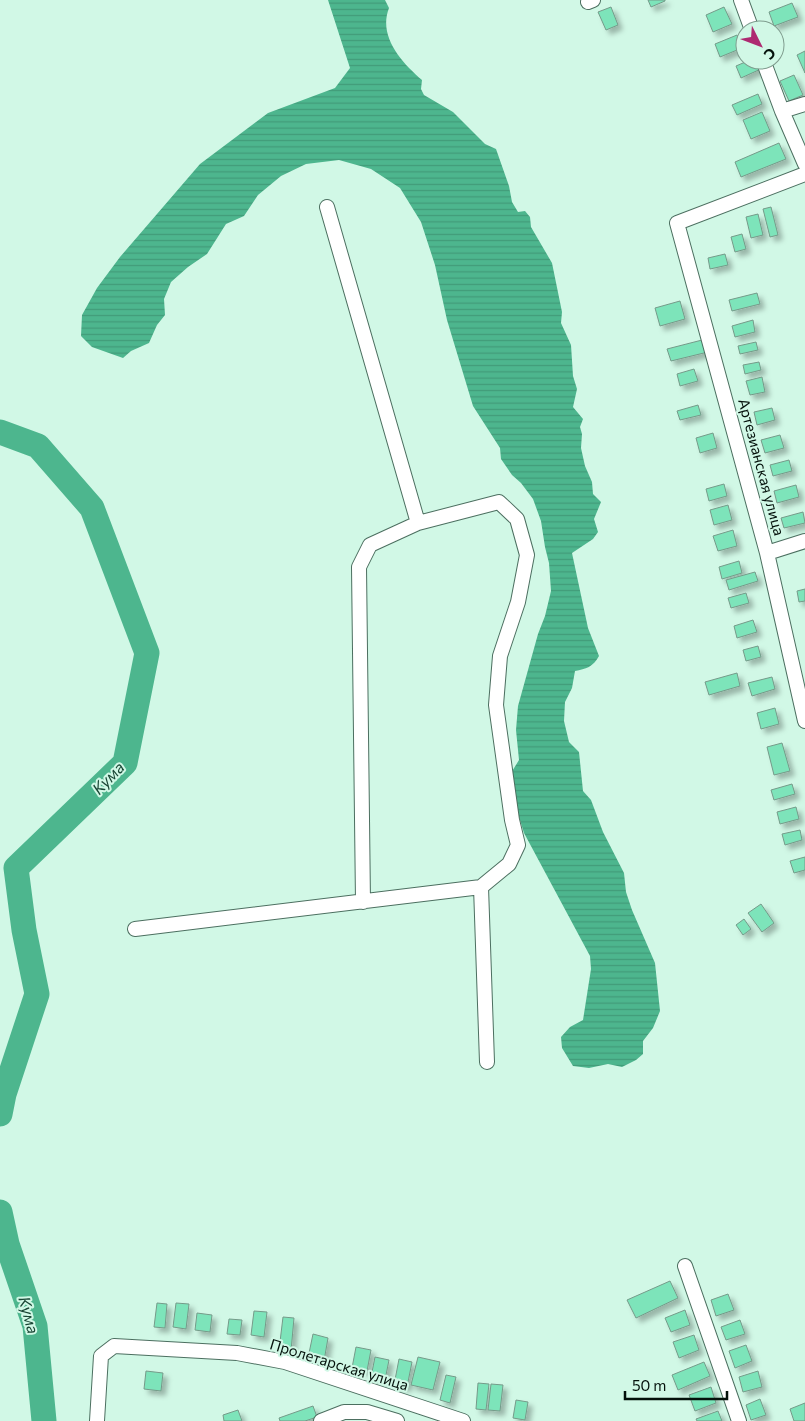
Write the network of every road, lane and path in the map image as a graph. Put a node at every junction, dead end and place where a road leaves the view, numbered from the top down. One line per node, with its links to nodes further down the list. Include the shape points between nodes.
1 (741, 0): 2 (street)
2 (748, 20)
3 (767, 70): 5 (street)
4 (805, 104): 5 (street)
5 (782, 111): 6 (street)
6 (805, 164)
7 (805, 174): 11 (street, Артезианская улица, via 677,223)
8 (327, 206): 9 (street)
9 (418, 523): 13 (street, via 499,502 517,520 527,554 518,602 500,656 496,705 518,845 509,864); 14 (street, via 370,545 359,567)
10 (805, 541): 11 (street)
11 (767, 553): 12 (street, Артезианская улица)
12 (805, 721)
13 (481, 887): 14 (street); 16 (street)
14 (363, 902): 15 (street)
15 (135, 930)
16 (487, 1062)
17 (685, 1266): 22 (street)
18 (97, 1421): 21 (street, Пролетарская улица, via 101,1356 114,1346 237,1353 285,1362)
19 (321, 1421): 20 (street, via 344,1412 367,1412)
20 (397, 1421)
21 (463, 1421)
22 (739, 1421)

